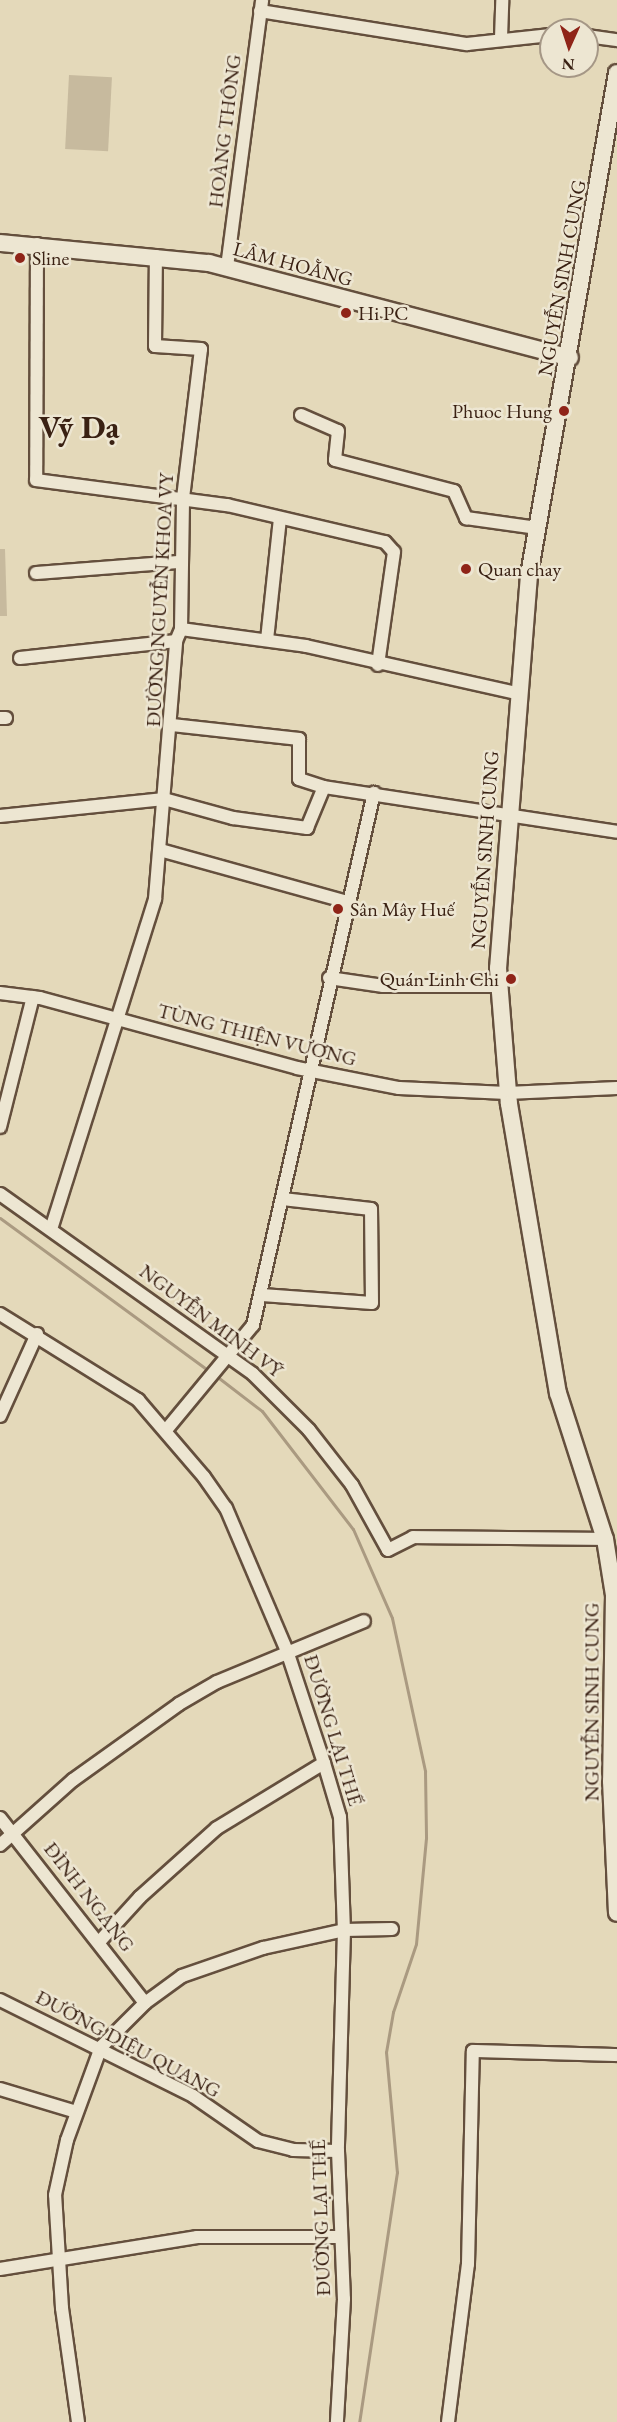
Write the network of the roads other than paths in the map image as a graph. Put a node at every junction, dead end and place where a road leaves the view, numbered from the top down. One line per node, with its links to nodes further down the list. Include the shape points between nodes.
1 (502, 0): 5 (street)
2 (261, 6): 5 (street, via 455,43); 11 (street, HOÀNG THÔNG)
3 (539, 36): 5 (street)
4 (599, 38): 6 (street)
5 (501, 39)
6 (617, 40)
7 (617, 73): 12 (main road, NGUYỄN SINH CUNG)
8 (0, 243): 9 (main road, LÂM HOẰNG)
9 (37, 244): 10 (main road, LÂM HOẰNG); 14 (street, via 36,480)
10 (156, 256): 11 (main road, LÂM HOẰNG); 14 (street, ĐƯỜNG NGUYỄN KHOA VY, via 155,346 201,349)
11 (227, 267): 12 (main road, LÂM HOẰNG)
12 (570, 358): 16 (main road, NGUYỄN SINH CUNG)
13 (301, 415): 16 (street, via 338,431 335,460 454,491 466,518)
14 (183, 498): 15 (street); 17 (street, ĐƯỜNG NGUYỄN KHOA VY)
15 (280, 519): 20 (street); 23 (street, via 391,546)
16 (537, 528): 24 (main road, NGUYỄN SINH CUNG)
17 (179, 562): 18 (street); 19 (street, ĐƯỜNG NGUYỄN KHOA VY)
18 (36, 573)
19 (181, 629): 20 (street); 21 (street, ĐƯỜNG NGUYỄN KHOA VY)
20 (267, 640): 23 (street)
21 (176, 641): 22 (street); 25 (street, ĐƯỜNG NGUYỄN KHOA VY)
22 (21, 658)
23 (378, 665): 24 (street)
24 (517, 693): 30 (main road, NGUYỄN SINH CUNG)
25 (172, 724): 26 (street, via 299,738 299,778); 28 (street, ĐƯỜNG NGUYỄN KHOA VY)
26 (324, 787): 27 (street); 28 (street, via 307,828 233,818)
27 (374, 794): 30 (street); 33 (street, via 360,874)
28 (164, 799): 29 (street); 32 (street, ĐƯỜNG NGUYỄN KHOA VY)
29 (0, 816)
30 (509, 817): 31 (street); 35 (main road, NGUYỄN SINH CUNG)
31 (614, 832)
32 (159, 850): 33 (street); 38 (street, ĐƯỜNG NGUYỄN KHOA VY, via 155,899)
33 (348, 902): 34 (street)
34 (328, 978): 35 (street, via 383,986); 39 (street)
35 (499, 986): 41 (main road, NGUYỄN SINH CUNG)
36 (0, 993): 37 (street, TÙNG THIỆN VƯƠNG)
37 (33, 997): 38 (street, TÙNG THIỆN VƯƠNG); 42 (street)
38 (114, 1019): 39 (street, TÙNG THIỆN VƯƠNG); 45 (street, ĐƯỜNG NGUYỄN KHOA VY)
39 (310, 1071): 41 (street, TÙNG THIỆN VƯƠNG, via 399,1088); 44 (street)
40 (617, 1088): 41 (street, TÙNG THIỆN VƯƠNG)
41 (507, 1093): 52 (main road, NGUYỄN SINH CUNG, via 558,1393)
42 (0, 1127)
43 (0, 1194): 45 (street, NGUYỄN MINH VỸ)
44 (283, 1199): 46 (street); 46 (street, via 371,1209 372,1303)
45 (52, 1227): 49 (street, NGUYỄN MINH VỸ)
46 (262, 1295): 49 (street, via 253,1324)
47 (0, 1314): 48 (street, ĐƯỜNG LẠI THẾ)
48 (37, 1334): 50 (street); 51 (street, ĐƯỜNG LẠI THẾ, via 138,1400)
49 (226, 1363): 51 (street); 52 (street, NGUYỄN MINH VỸ, via 253,1374 309,1430 352,1485 388,1550 413,1537)
50 (0, 1416)
51 (166, 1429): 54 (street, ĐƯỜNG LẠI THẾ, via 226,1508)
52 (605, 1539): 59 (main road, NGUYỄN SINH CUNG, via 616,1638 611,1781)
53 (364, 1621): 54 (street)
54 (287, 1651): 55 (street, ĐƯỜNG LẠI THẾ); 57 (street, via 217,1682 164,1714 73,1780)
55 (324, 1763): 61 (street, ĐƯỜNG LẠI THẾ, via 340,1817); 62 (street, via 217,1828 140,1897)
56 (0, 1818): 57 (street, ĐÌNH NGANG)
57 (15, 1834): 58 (street); 62 (street, ĐÌNH NGANG)
58 (0, 1845)
59 (617, 1913)
60 (392, 1929): 61 (street)
61 (344, 1930): 64 (street, via 226,1959 182,1976); 69 (street, ĐƯỜNG LẠI THẾ)
62 (100, 1941): 64 (street, ĐÌNH NGANG)
63 (0, 2000): 65 (street, ĐƯỜNG DIỆU QUANG)
64 (145, 2003): 65 (street)
65 (100, 2047): 68 (street); 69 (street, ĐƯỜNG DIỆU QUANG, via 193,2096 258,2141 293,2151)
66 (617, 2055): 75 (street, via 473,2051 468,2264)
67 (0, 2089): 68 (street)
68 (76, 2112): 71 (street, via 55,2195)
69 (338, 2151): 70 (street, ĐƯỜNG LẠI THẾ)
70 (339, 2237): 71 (street, via 197,2237); 74 (street, ĐƯỜNG LẠI THẾ, via 344,2300)
71 (58, 2264): 72 (street); 73 (street)
72 (0, 2269)
73 (78, 2422)
74 (337, 2422)
75 (448, 2422)

